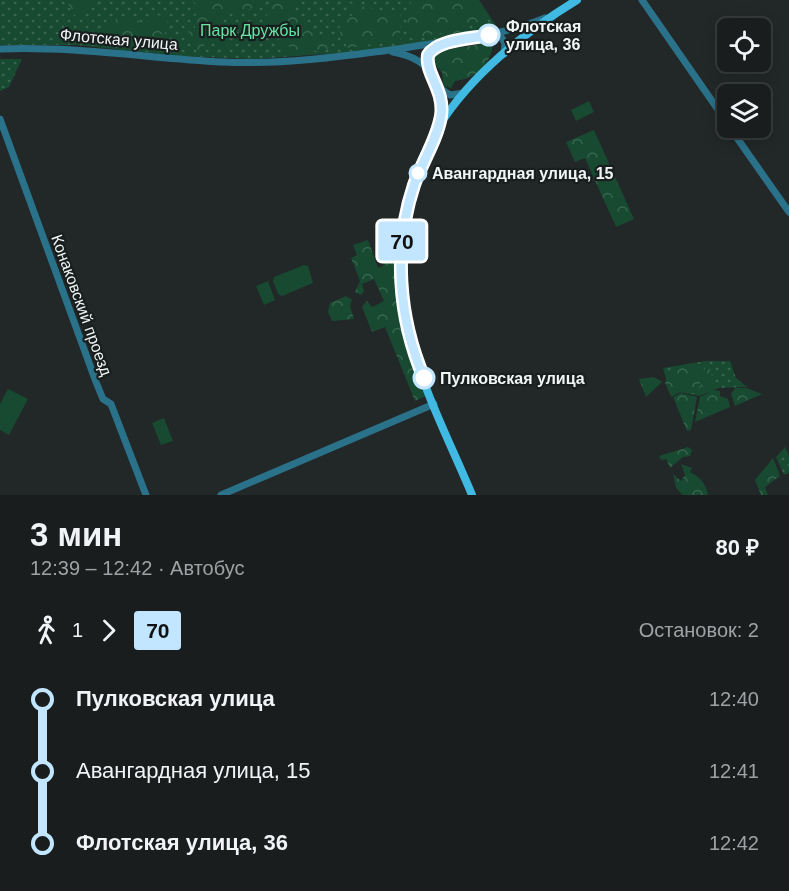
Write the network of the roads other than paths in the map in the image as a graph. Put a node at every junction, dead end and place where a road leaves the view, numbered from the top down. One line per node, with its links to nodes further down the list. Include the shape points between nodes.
1 (577, 0): 3 (main road, Флотская улица)
2 (642, 0): 12 (street)
3 (561, 10): 4 (street, Флотская улица, via 523,27); 8 (main road)
4 (492, 35): 5 (street, Флотская улица); 8 (street, via 503,39)
5 (449, 43): 7 (street, Флотская улица); 9 (street, Флотская улица, via 431,51 427,59)
6 (0, 49): 7 (street, Флотская улица, via 92,50 226,62)
7 (387, 51): 9 (street, via 414,57)
8 (503, 55): 11 (main road)
9 (430, 71): 10 (street)
10 (437, 84): 11 (street, via 450,95); 14 (street, via 442,102)
11 (464, 93): 14 (main road)
12 (717, 108)
13 (0, 119): 18 (street, Конаковский проезд, via 88,363 101,396 111,404)
14 (439, 126): 17 (main road, via 414,187 403,232 401,266 408,331)
15 (737, 138): 16 (street)
16 (789, 212)
17 (434, 404): 19 (street); 20 (main road)
18 (146, 495)
19 (221, 495)
20 (472, 495)

